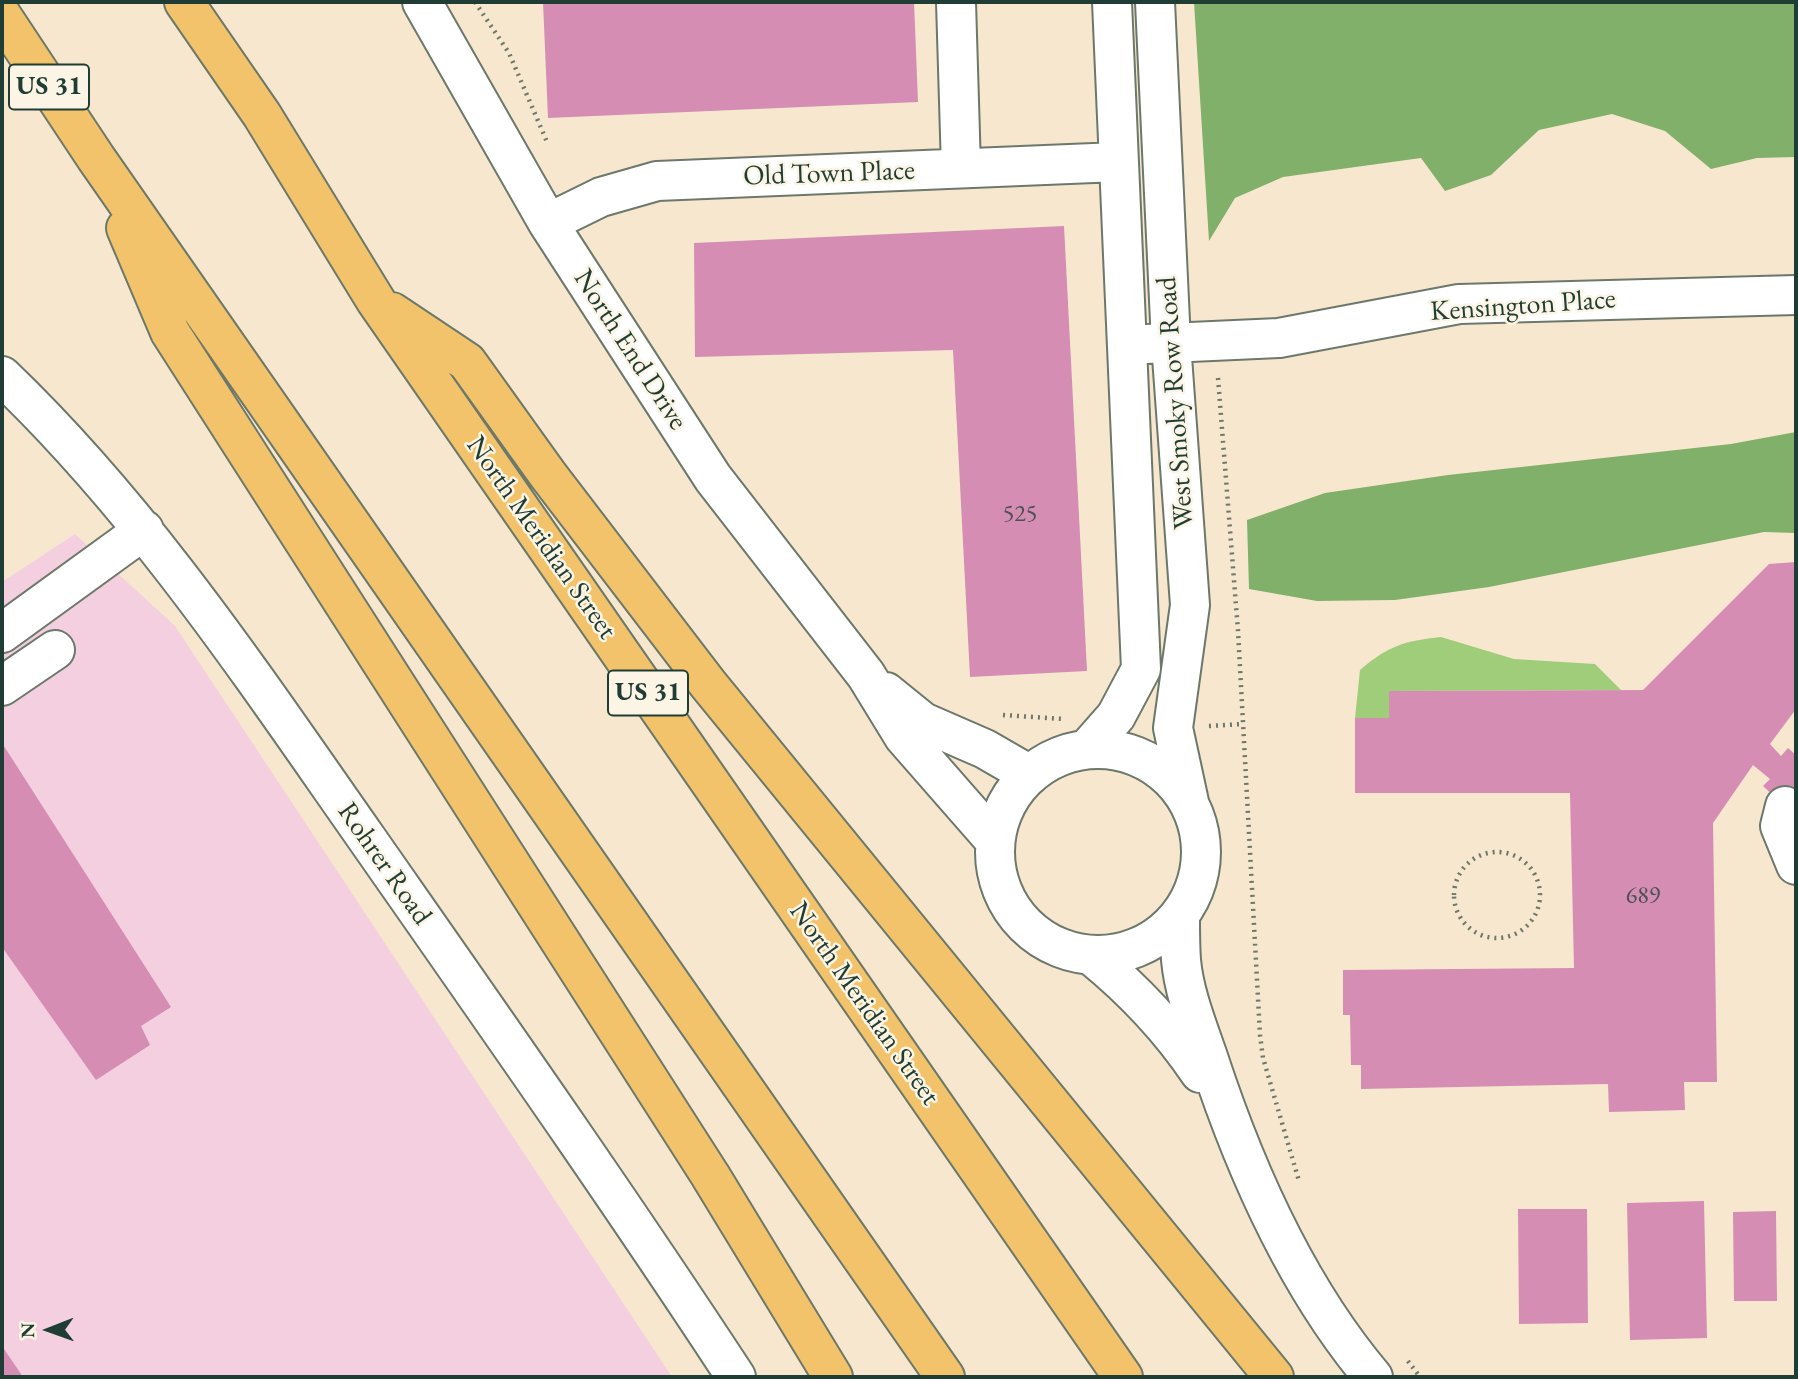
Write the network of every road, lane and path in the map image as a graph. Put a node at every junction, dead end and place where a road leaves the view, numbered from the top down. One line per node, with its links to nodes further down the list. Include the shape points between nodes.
1 (184, 2): 14 (highway, North Meridian Street / US 31, via 262,115)
2 (422, 2): 12 (street, North End Drive)
3 (475, 2): 8 (path, via 509,53)
4 (956, 2): 11 (street)
5 (1112, 2): 10 (street, West Smoky Row Road)
6 (1155, 2): 16 (street, West Smoky Row Road)
7 (2, 16): 9 (highway, US 31)
8 (549, 147)
9 (96, 158): 38 (highway, via 170,332 710,1175); 39 (highway, US 31)
10 (1118, 162): 11 (street, Old Town Place); 17 (street, West Smoky Row Road)
11 (961, 168): 12 (street, Old Town Place, via 657,181 601,197)
12 (548, 223): 22 (street, North End Drive, via 713,478)
13 (1796, 295): 15 (street, Kensington Place, via 1459,304 1301,335)
14 (376, 301): 40 (highway, North Meridian Street / US 31); 41 (highway, via 467,362 708,684)
15 (1215, 342): 16 (street, Kensington Place); 35 (path, via 1238,631 1260,1035)
16 (1171, 343): 17 (street, Kensington Place); 27 (street, West Smoky Row Road, via 1190,605 1173,729)
17 (1126, 344): 25 (street, West Smoky Row Road, via 1141,668 1116,716)
18 (2, 376): 19 (street, Rohrer Road, via 57,429)
19 (144, 530): 20 (street); 37 (street, Rohrer Road, via 397,881)
20 (2, 633)
21 (55, 650): 23 (street)
22 (868, 677): 26 (street, North End Drive, via 923,722); 29 (street, North End Drive, via 904,737)
23 (2, 686)
24 (989, 713): 25 (path, via 1058,721)
25 (1079, 733): 26 (street); 27 (street, via 1146,760 1170,778)
26 (1030, 775): 29 (street, via 1013,794)
27 (1189, 802): 32 (street, via 1199,830 1202,861 1195,891)
28 (1785, 806): 30 (street, via 1780,826)
29 (995, 841): 33 (street, via 997,874 1009,906 1031,931 1059,949)
30 (1796, 865)
31 (1530, 867): 31 (path, via 1505,852 1476,856 1455,886 1455,908 1461,920 1471,930 1496,938 1522,930 1532,920 1540,894)
32 (1180, 917): 33 (street, via 1155,940 1125,953); 34 (street, via 1188,998)
33 (1092, 956): 34 (street, via 1133,990 1177,1038)
34 (1225, 1110): 42 (street, via 1289,1254 1350,1350)
35 (1301, 1189)
36 (1404, 1356): 43 (path)
37 (736, 1377)
38 (833, 1377)
39 (945, 1377)
40 (1124, 1377)
41 (1274, 1377)
42 (1373, 1377)
43 (1420, 1377)

